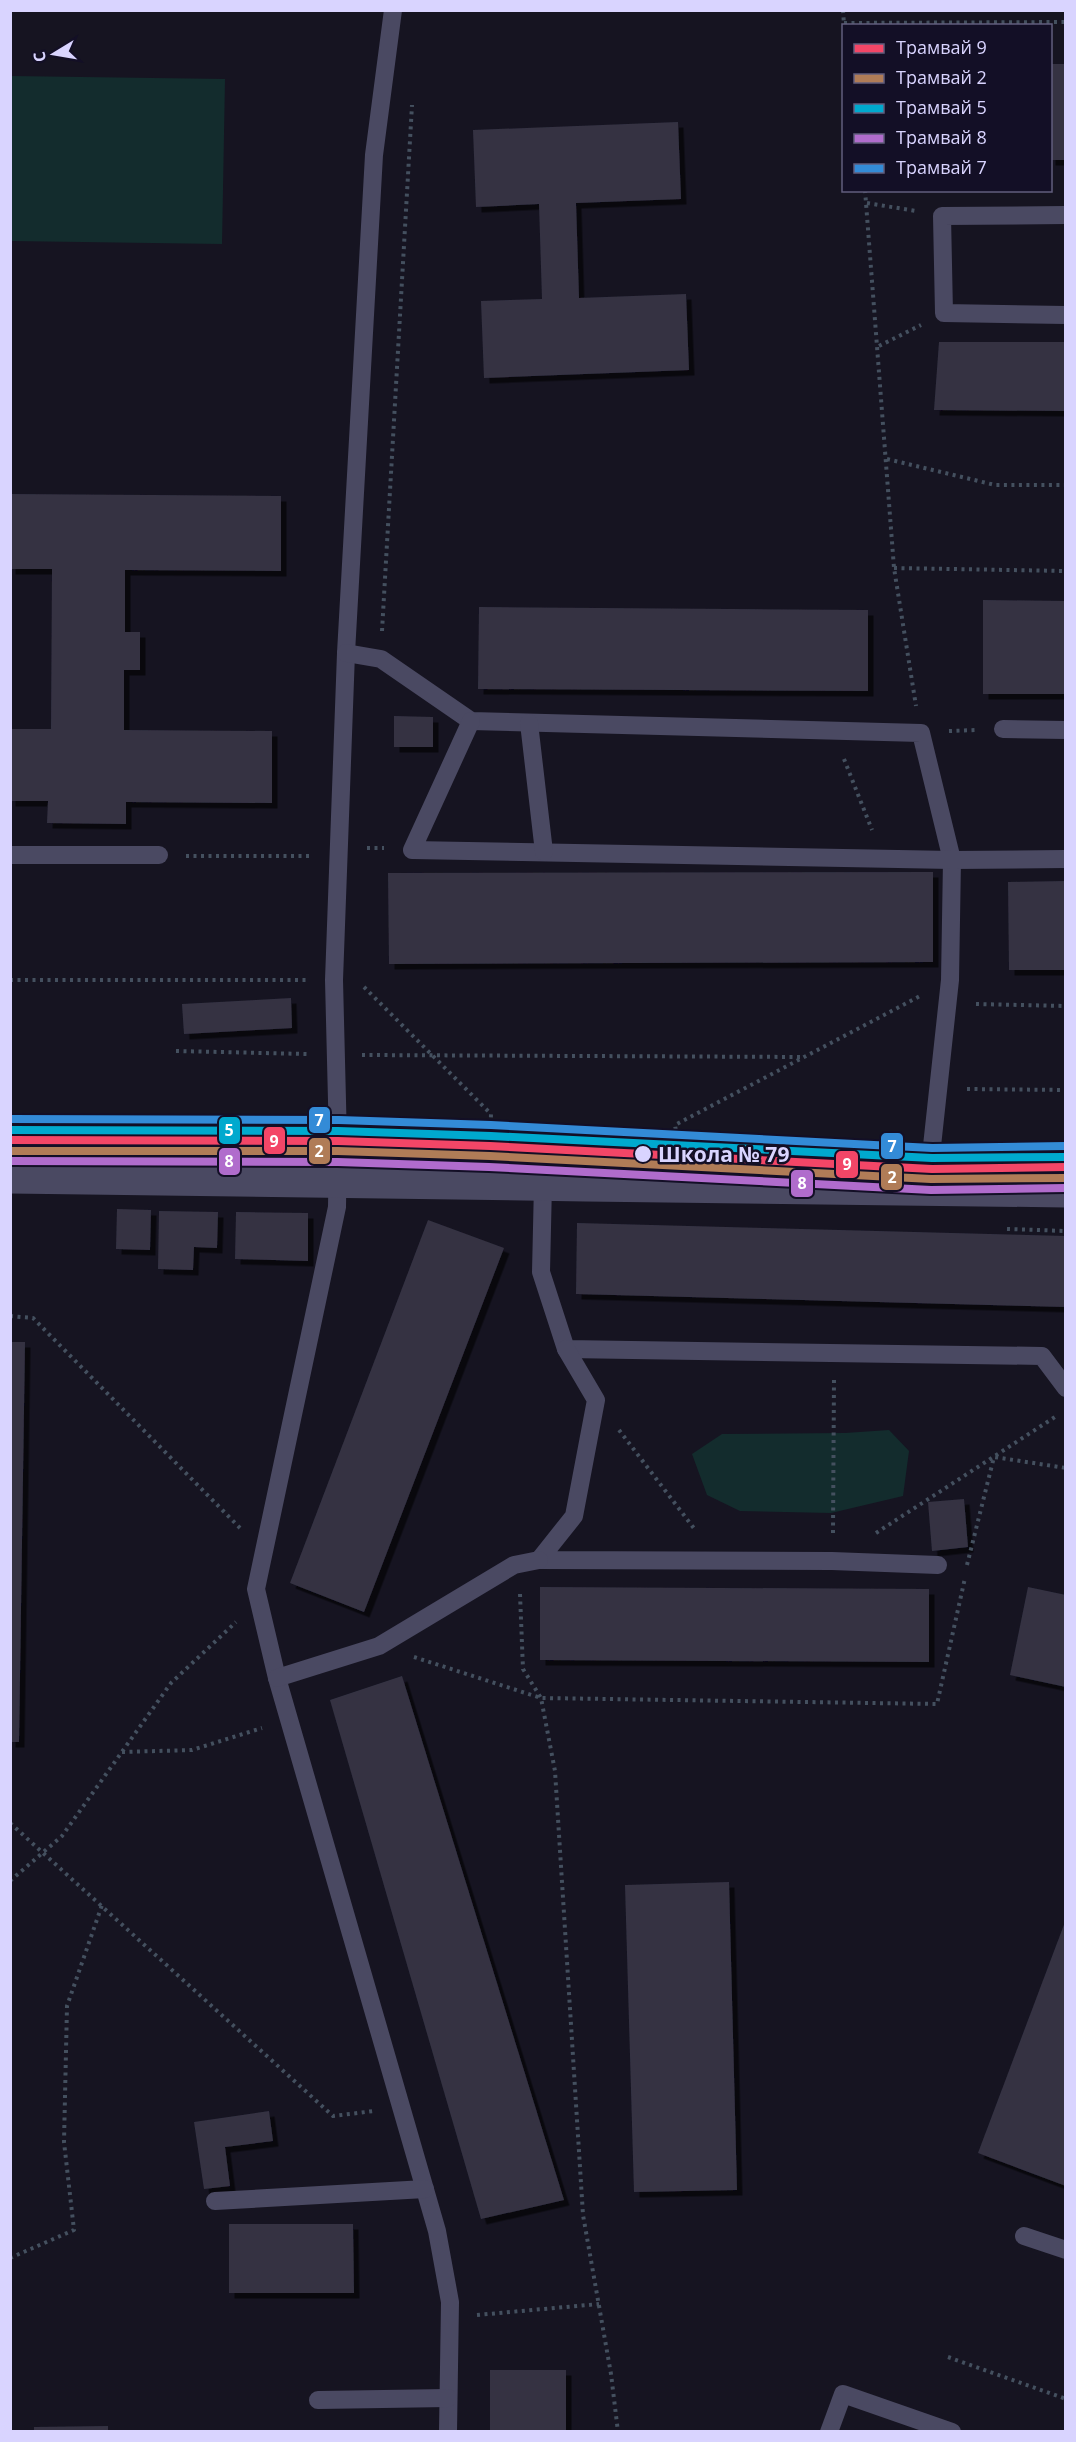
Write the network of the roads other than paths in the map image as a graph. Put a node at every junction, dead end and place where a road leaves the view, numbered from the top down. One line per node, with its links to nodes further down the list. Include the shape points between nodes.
1 (393, 10): 4 (lane, via 374,155)
2 (1065, 215): 3 (lane, via 942,216 944,313)
3 (1065, 315)
4 (346, 653): 5 (lane, via 381,659); 15 (lane, via 334,980)
5 (471, 722): 6 (lane); 9 (lane, via 412,850)
6 (530, 723): 9 (lane); 13 (lane, via 921,733)
7 (1003, 729): 8 (lane)
8 (1065, 730)
9 (544, 852): 13 (lane)
10 (10, 855): 11 (lane)
11 (159, 855)
12 (1065, 859): 13 (lane)
13 (952, 860): 17 (lane, via 950,980 932,1146)
14 (10, 1177): 15 (street)
15 (337, 1183): 16 (street); 23 (lane, via 337,1207 256,1589)
16 (543, 1184): 17 (street); 19 (lane, via 541,1272)
17 (934, 1189): 18 (street)
18 (1065, 1191)
19 (566, 1349): 20 (lane, via 1042,1356); 21 (lane, via 596,1400 574,1516)
20 (1065, 1388)
21 (539, 1560): 22 (lane); 23 (lane, via 514,1565 379,1646)
22 (938, 1565)
23 (277, 1678): 24 (lane)
24 (424, 2189): 25 (lane); 28 (lane, via 437,2231 450,2301)
25 (215, 2201)
26 (1024, 2235): 27 (lane)
27 (1065, 2250)
28 (448, 2398): 29 (lane); 30 (lane)
29 (318, 2400)
30 (448, 2432)
31 (830, 2432): 32 (lane, via 843,2394)
32 (952, 2432)

